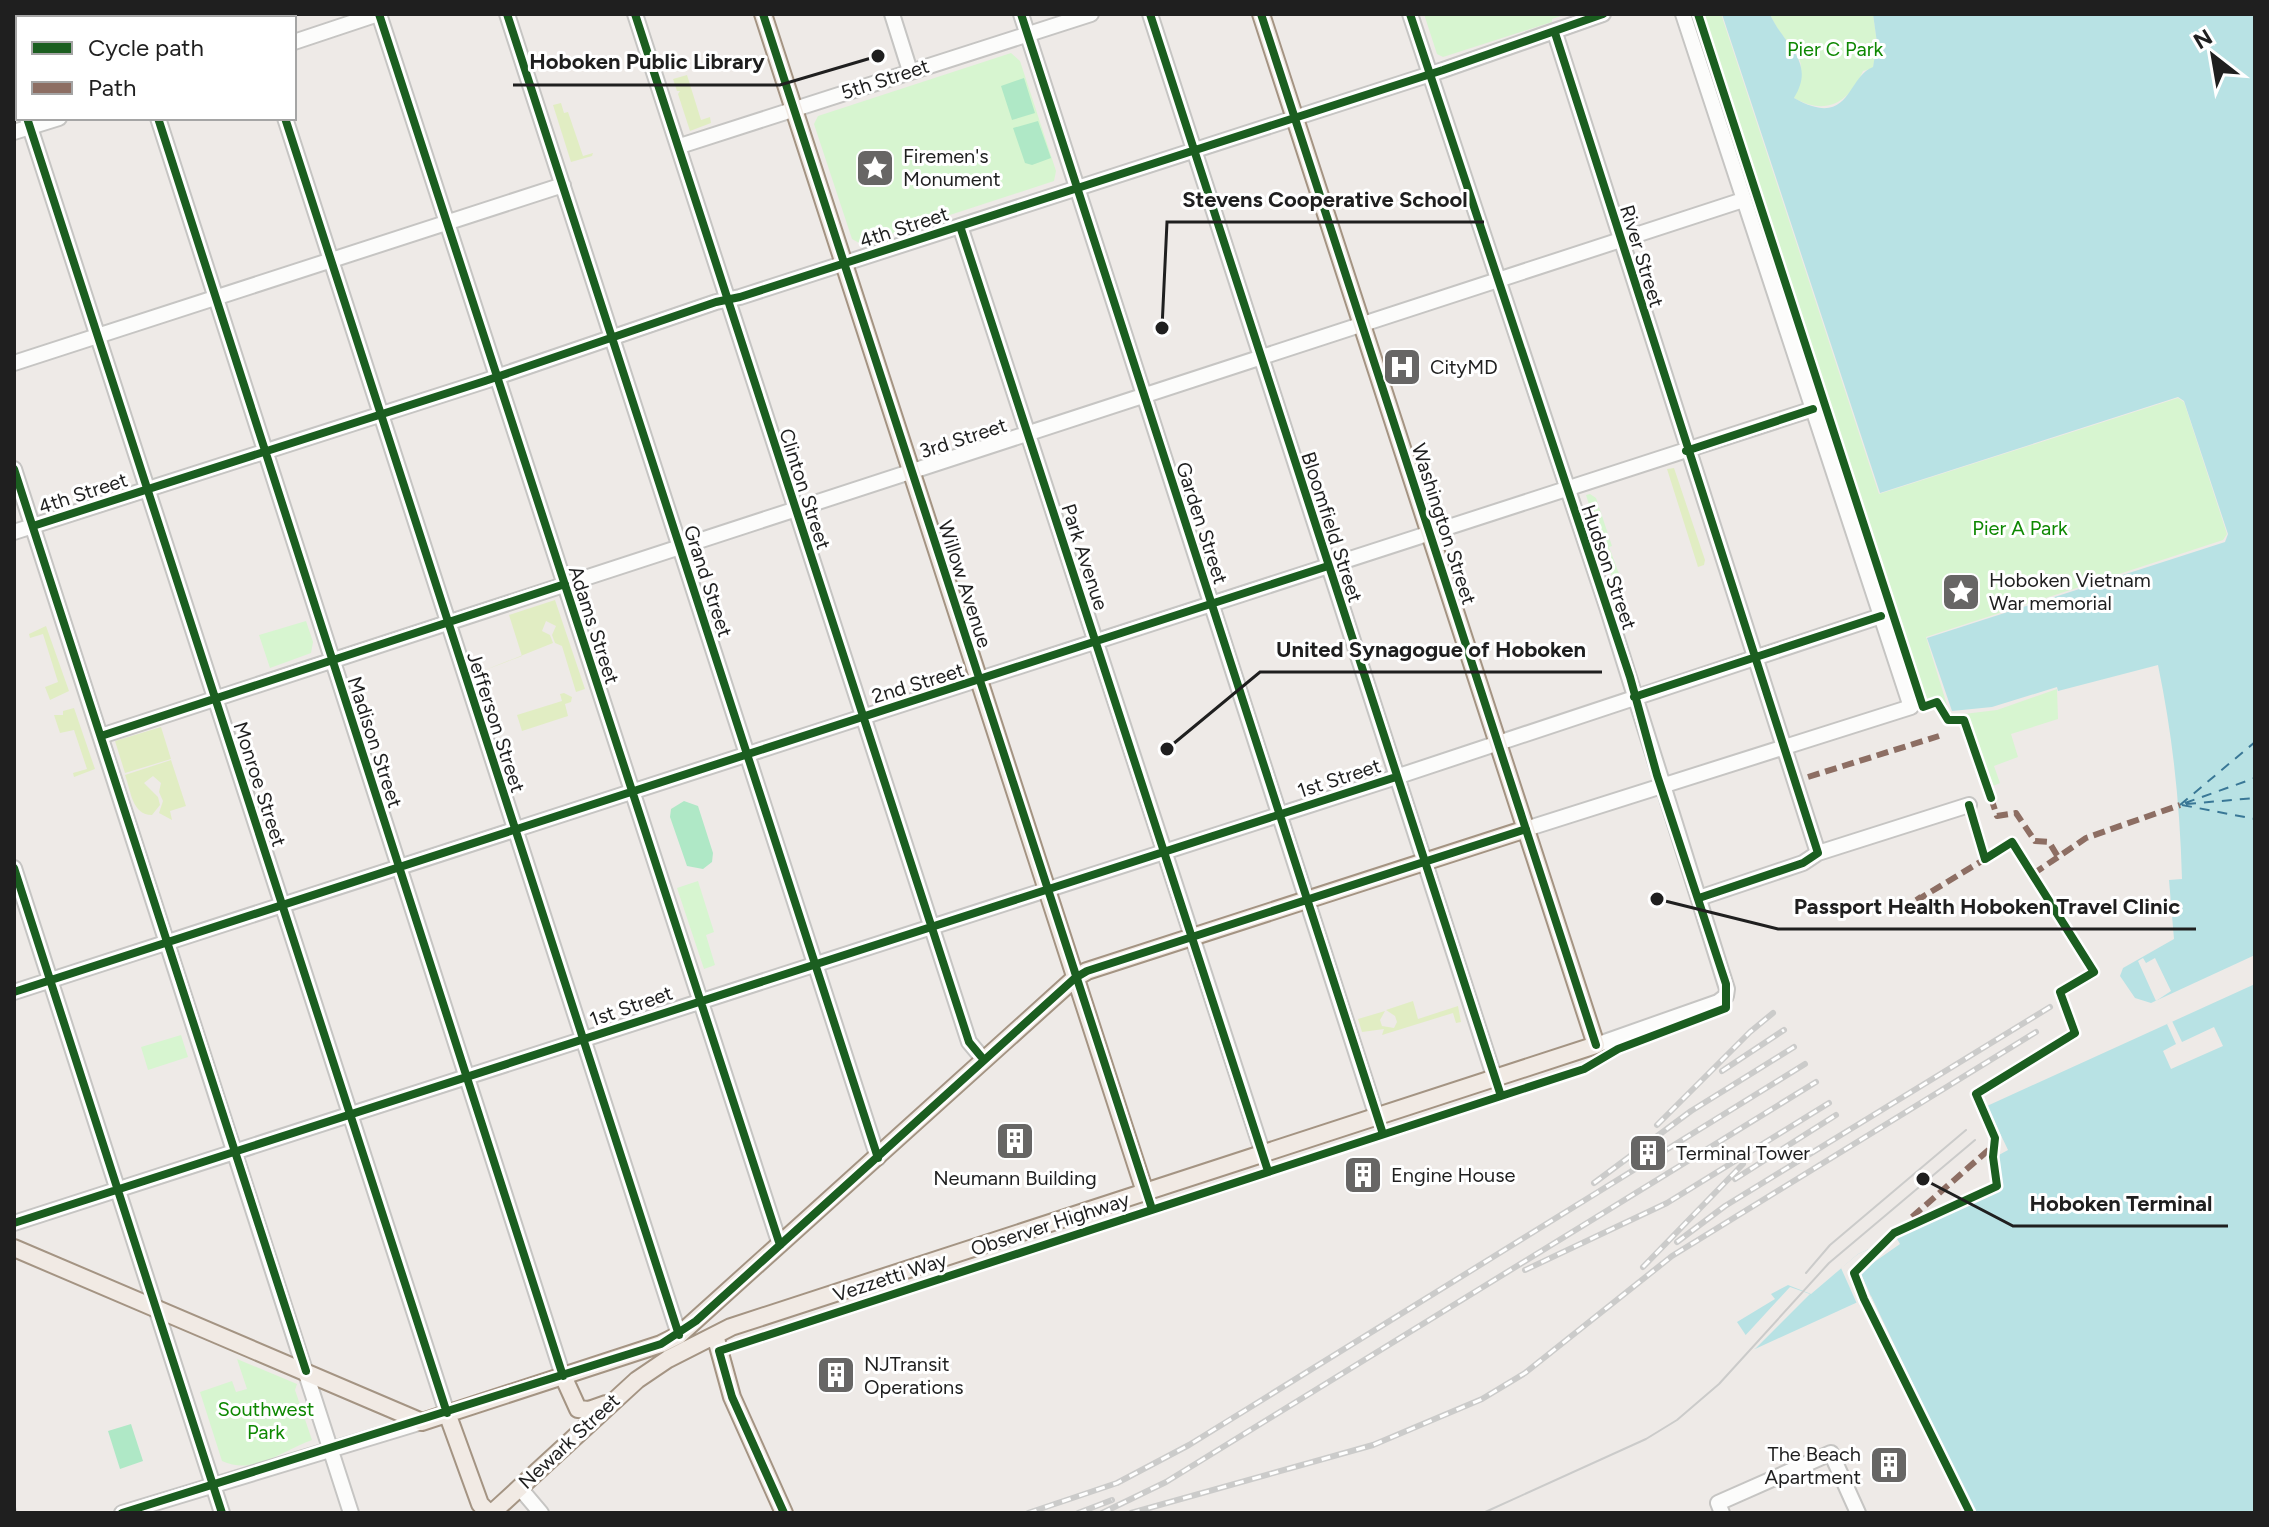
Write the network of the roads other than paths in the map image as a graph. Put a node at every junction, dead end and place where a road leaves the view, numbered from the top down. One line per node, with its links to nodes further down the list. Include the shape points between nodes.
1 (379, 14): 15 (street); 29 (street, Adams Street)
2 (507, 14): 26 (street, Grand Street)
3 (635, 14): 24 (street, Clinton Street)
4 (763, 14): 18 (main road, Willow Avenue)
5 (892, 14): 16 (street)
6 (1021, 14): 13 (street, Garden Street)
7 (1091, 14): 13 (street, 5th Street)
8 (1150, 14): 25 (street, Bloomfield Street)
9 (1261, 14): 19 (main road, Washington Street)
10 (1410, 14): 17 (street, Hudson Street)
11 (1603, 14): 14 (street, 4th Street)
12 (1683, 14): 28 (street)
13 (1028, 33): 16 (street, 5th Street); 27 (street, Garden Street)
14 (1555, 33): 17 (street, 4th Street); 31 (street, River Street)
15 (296, 41)
16 (910, 71): 18 (street, 5th Street)
17 (1429, 73): 19 (street, 4th Street); 34 (street, Hudson Street)
18 (794, 110): 24 (street, 5th Street); 33 (main road, Willow Avenue)
19 (1294, 117): 25 (street, 4th Street); 37 (main road, Washington Street)
20 (159, 120): 35 (street, Madison Street)
21 (286, 120): 32 (street, Jefferson Street)
22 (29, 123): 23 (street); 38 (street, Monroe Street)
23 (14, 132)
24 (680, 146): 36 (street, Clinton Street)
25 (1193, 150): 27 (street, 4th Street); 40 (street, Bloomfield Street)
26 (563, 185): 29 (street); 39 (street, Grand Street)
27 (1075, 188): 30 (street, 4th Street); 43 (street, Garden Street)
28 (1743, 200): 31 (street, 3rd Street); 44 (street)
29 (446, 222): 32 (street); 42 (street, Adams Street)
30 (960, 226): 33 (street, 4th Street); 46 (street, Park Avenue)
31 (1621, 241): 34 (street, 3rd Street); 48 (street, River Street)
32 (331, 259): 35 (street); 45 (street, Jefferson Street)
33 (844, 263): 36 (street, 4th Street); 50 (main road, Willow Avenue)
34 (1499, 282): 37 (street, 3rd Street); 52 (street, Hudson Street)
35 (215, 298): 38 (street); 47 (street, Madison Street)
36 (728, 299): 39 (street, 4th Street); 53 (street, Clinton Street)
37 (1362, 326): 40 (street, 3rd Street); 56 (main road, Washington Street)
38 (98, 336): 41 (street); 51 (street, Monroe Street)
39 (611, 336): 42 (street, 4th Street); 57 (street, Grand Street)
40 (1261, 358): 43 (street, 3rd Street); 58 (street, Bloomfield Street)
41 (14, 363)
42 (498, 376): 45 (street, 4th Street); 59 (street, Adams Street)
43 (1144, 395): 46 (street, 3rd Street); 60 (street, Garden Street)
44 (1813, 409): 48 (street, 2nd Street); 61 (street)
45 (382, 413): 47 (street, 4th Street); 62 (street, Jefferson Street)
46 (1029, 433): 50 (street, 3rd Street); 63 (street, Park Avenue)
47 (264, 450): 51 (street, 4th Street); 65 (street, Madison Street)
48 (1686, 451): 52 (street, 2nd Street); 64 (street, River Street)
49 (14, 469): 54 (street)
50 (912, 471): 53 (street, 3rd Street); 66 (main road, Willow Avenue)
51 (148, 488): 54 (street, 4th Street); 68 (street, Monroe Street)
52 (1566, 489): 56 (street, 2nd Street); 67 (street, Hudson Street)
53 (794, 509): 57 (street, 3rd Street); 69 (street, Clinton Street)
54 (33, 526): 55 (street, 4th Street); 70 (street)
55 (14, 532)
56 (1430, 533): 58 (street, 2nd Street); 71 (main road, Washington Street)
57 (679, 546): 59 (street, 3rd Street); 73 (street, Grand Street)
58 (1328, 566): 60 (street, 2nd Street); 74 (street, Bloomfield Street)
59 (565, 584): 62 (street, 3rd Street); 76 (street, Adams Street)
60 (1211, 604): 63 (street, 2nd Street); 78 (street, Garden Street)
61 (1881, 616): 64 (street, 1st Street); 72 (street, via 1911,707)
62 (447, 622): 65 (street, 3rd Street); 80 (street, Jefferson Street)
63 (1096, 641): 66 (street, 2nd Street); 81 (street, Park Avenue)
64 (1754, 657): 67 (street, 1st Street); 72 (street, River Street)
65 (332, 660): 68 (street, 3rd Street); 85 (street, Madison Street)
66 (980, 680): 69 (street, 2nd Street); 86 (main road, Willow Avenue)
67 (1634, 697): 71 (street, 1st Street); 75 (street, Hudson Street)
68 (216, 698): 70 (street, 3rd Street); 89 (street, Monroe Street)
69 (863, 717): 73 (street, 2nd Street); 90 (street, Clinton Street)
70 (101, 736): 92 (street)
71 (1498, 744): 74 (street, 1st Street); 79 (main road, Washington Street)
72 (1783, 747): 75 (street); 82 (street, River Street)
73 (748, 755): 76 (street, 2nd Street); 93 (street, Grand Street)
74 (1396, 777): 78 (street, 1st Street); 83 (street, Bloomfield Street)
75 (1661, 786): 79 (street); 87 (street, Hudson Street)
76 (632, 793): 80 (street, 2nd Street); 98 (street, Adams Street)
77 (1969, 805): 82 (street)
78 (1279, 814): 81 (street, 1st Street); 88 (street, Garden Street)
79 (1526, 829): 83 (main road); 100 (main road, Washington Street)
80 (515, 830): 85 (street, 2nd Street); 99 (street, Jefferson Street)
81 (1162, 851): 86 (street, 1st Street); 91 (street, Park Avenue)
82 (1818, 853): 87 (street, via 1803,863)
83 (1425, 863): 88 (main road); 103 (street, Bloomfield Street)
84 (14, 868): 95 (street)
85 (399, 868): 89 (street, 2nd Street); 102 (street, Madison Street)
86 (1047, 889): 90 (street, 1st Street); 94 (main road, Willow Avenue)
87 (1699, 898): 97 (street, Hudson Street)
88 (1307, 901): 91 (main road); 105 (street, Garden Street)
89 (282, 906): 92 (street, 2nd Street); 104 (street, Monroe Street)
90 (932, 925): 93 (street, 1st Street); 101 (street, Clinton Street, via 969,1042)
91 (1191, 937): 94 (main road); 107 (street, Park Avenue)
92 (167, 943): 95 (street, 2nd Street); 106 (street)
93 (814, 964): 98 (street, 1st Street); 108 (street, Grand Street)
94 (1075, 978): 101 (main road); 110 (main road, Willow Avenue)
95 (50, 981): 96 (street, 2nd Street); 109 (street)
96 (14, 992)
97 (1727, 994): 100 (street, Observer Highway, via 1665,1023)
98 (699, 1000): 99 (street, 1st Street); 112 (street, Adams Street)
99 (584, 1039): 102 (street, 1st Street); 115 (street, Jefferson Street)
100 (1596, 1045): 103 (main road, Observer Highway)
101 (984, 1060): 108 (main road)
102 (467, 1076): 104 (street, 1st Street); 119 (street, Madison Street)
103 (1495, 1079): 105 (main road, Observer Highway)
104 (350, 1114): 106 (street, 1st Street); 121 (street, Monroe Street)
105 (1377, 1117): 107 (main road, Observer Highway)
106 (233, 1152): 109 (street, 1st Street); 117 (street)
107 (1263, 1154): 110 (main road, Observer Highway)
108 (878, 1158): 112 (main road)
109 (118, 1189): 111 (street, 1st Street); 114 (street)
110 (1145, 1192): 116 (main road, Observer Highway)
111 (14, 1223)
112 (780, 1245): 115 (main road)
113 (14, 1248): 114 (main road)
114 (155, 1307): 117 (main road); 124 (street)
115 (679, 1335): 119 (main road)
116 (715, 1335): 118 (main road, Observer Highway); 132 (main road, via 732,1397)
117 (306, 1371): 122 (main road); 123 (street)
118 (648, 1371): 120 (main road, Newark Street)
119 (563, 1376): 120 (main road, Madison Street, via 578,1409); 121 (main road)
120 (612, 1402): 125 (main road, Newark Street)
121 (447, 1413): 122 (main road); 130 (main road, Monroe Street, via 480,1504)
122 (422, 1422): 123 (street)
123 (331, 1448): 124 (street); 129 (street)
124 (213, 1485): 127 (street); 128 (street)
125 (519, 1487): 130 (main road, Newark Street); 131 (street)
126 (1720, 1508): 133 (street, via 1831,1453)
127 (122, 1513)
128 (222, 1513)
129 (351, 1513)
130 (490, 1513)
131 (541, 1513)
132 (784, 1513)
133 (1858, 1513)

